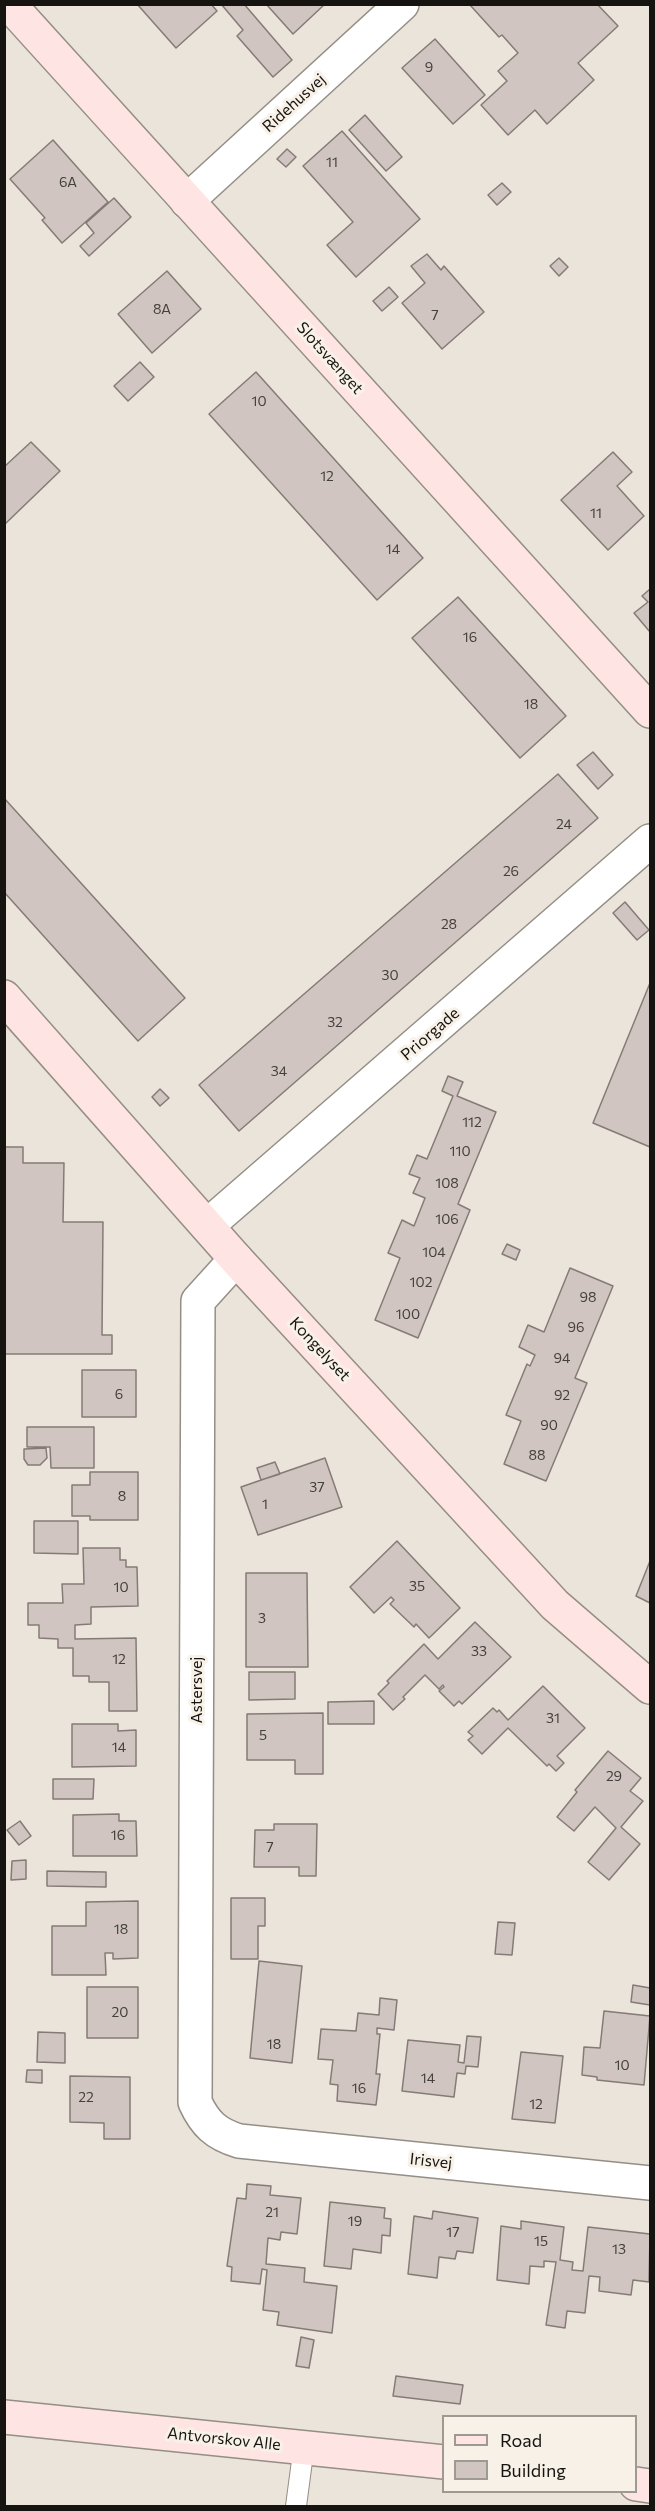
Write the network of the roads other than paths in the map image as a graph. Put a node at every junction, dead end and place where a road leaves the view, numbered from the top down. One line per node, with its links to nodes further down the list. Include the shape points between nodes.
1 (9, 4): 3 (street, Slotsvænget)
2 (402, 4): 3 (street, Ridehusvej)
3 (187, 201): 4 (street, Slotsvænget)
4 (651, 711)
5 (651, 841): 7 (street, Priorgade)
6 (4, 997): 7 (street, Kongelyset)
7 (207, 1226): 8 (street, Kongelyset)
8 (236, 1259): 9 (street, Kongelyset, via 555,1605); 10 (street, Astersvej, via 198,1301 195,2102)
9 (651, 1687)
10 (213, 2130): 11 (street, Irisvej, via 239,2141)
11 (651, 2183)
12 (4, 2417): 13 (street, Antvorskov Alle)
13 (304, 2446): 14 (street, Antvorskov Alle); 15 (lane)
14 (442, 2462)
15 (296, 2506)

